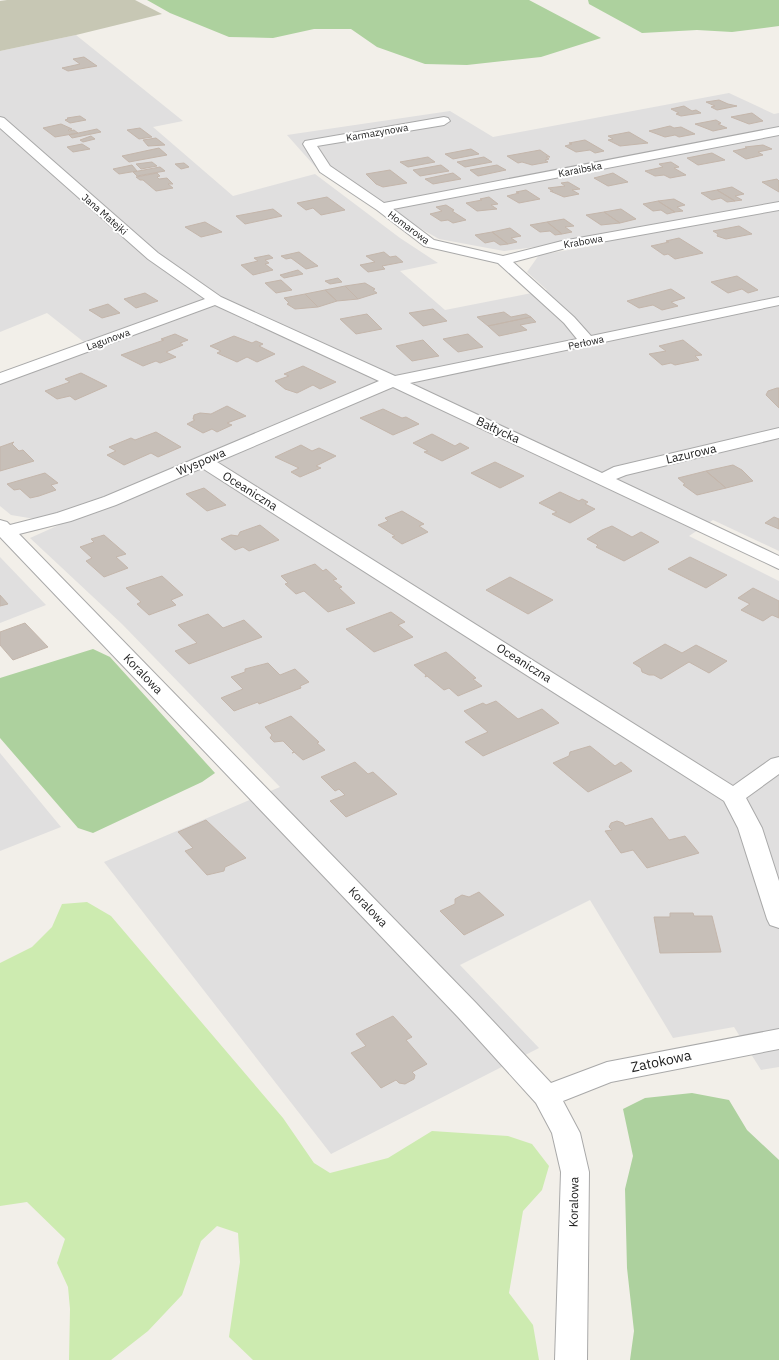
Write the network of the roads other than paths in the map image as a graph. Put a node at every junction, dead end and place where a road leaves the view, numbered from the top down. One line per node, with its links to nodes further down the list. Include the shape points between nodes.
1 (0, 121): 8 (street, Jana Matejki, via 153,256)
2 (444, 121): 4 (street, Karmazynowa, via 309,144)
3 (779, 131): 6 (street, Karaibska)
4 (325, 170): 6 (street, Homarowa)
5 (779, 206): 7 (street, Krabowa, via 562,245)
6 (382, 207): 7 (street, Homarowa, via 429,243)
7 (503, 260): 10 (street, via 570,320)
8 (216, 300): 11 (street, Lagunowa); 12 (street, Bałtycka)
9 (779, 301): 10 (street, Perłowa)
10 (587, 341): 12 (street, Perłowa)
11 (0, 379)
12 (393, 380): 14 (street, Wyspowa); 15 (street, Bałtycka)
13 (779, 433): 15 (street, Lazurowa, via 620,471)
14 (203, 461): 16 (street, Wyspowa, via 110,501 64,517); 19 (street, Oceaniczna)
15 (603, 479): 17 (street, Bałtycka)
16 (3, 529): 22 (street, Koralowa, via 467,1010)
17 (779, 563)
18 (779, 764): 19 (street)
19 (733, 796): 20 (street, Oceaniczna, via 750,828)
20 (779, 919)
21 (779, 1039): 22 (street, Zatokowa, via 607,1072)
22 (546, 1096): 23 (street, Koralowa, via 566,1133 575,1172)
23 (571, 1360)

